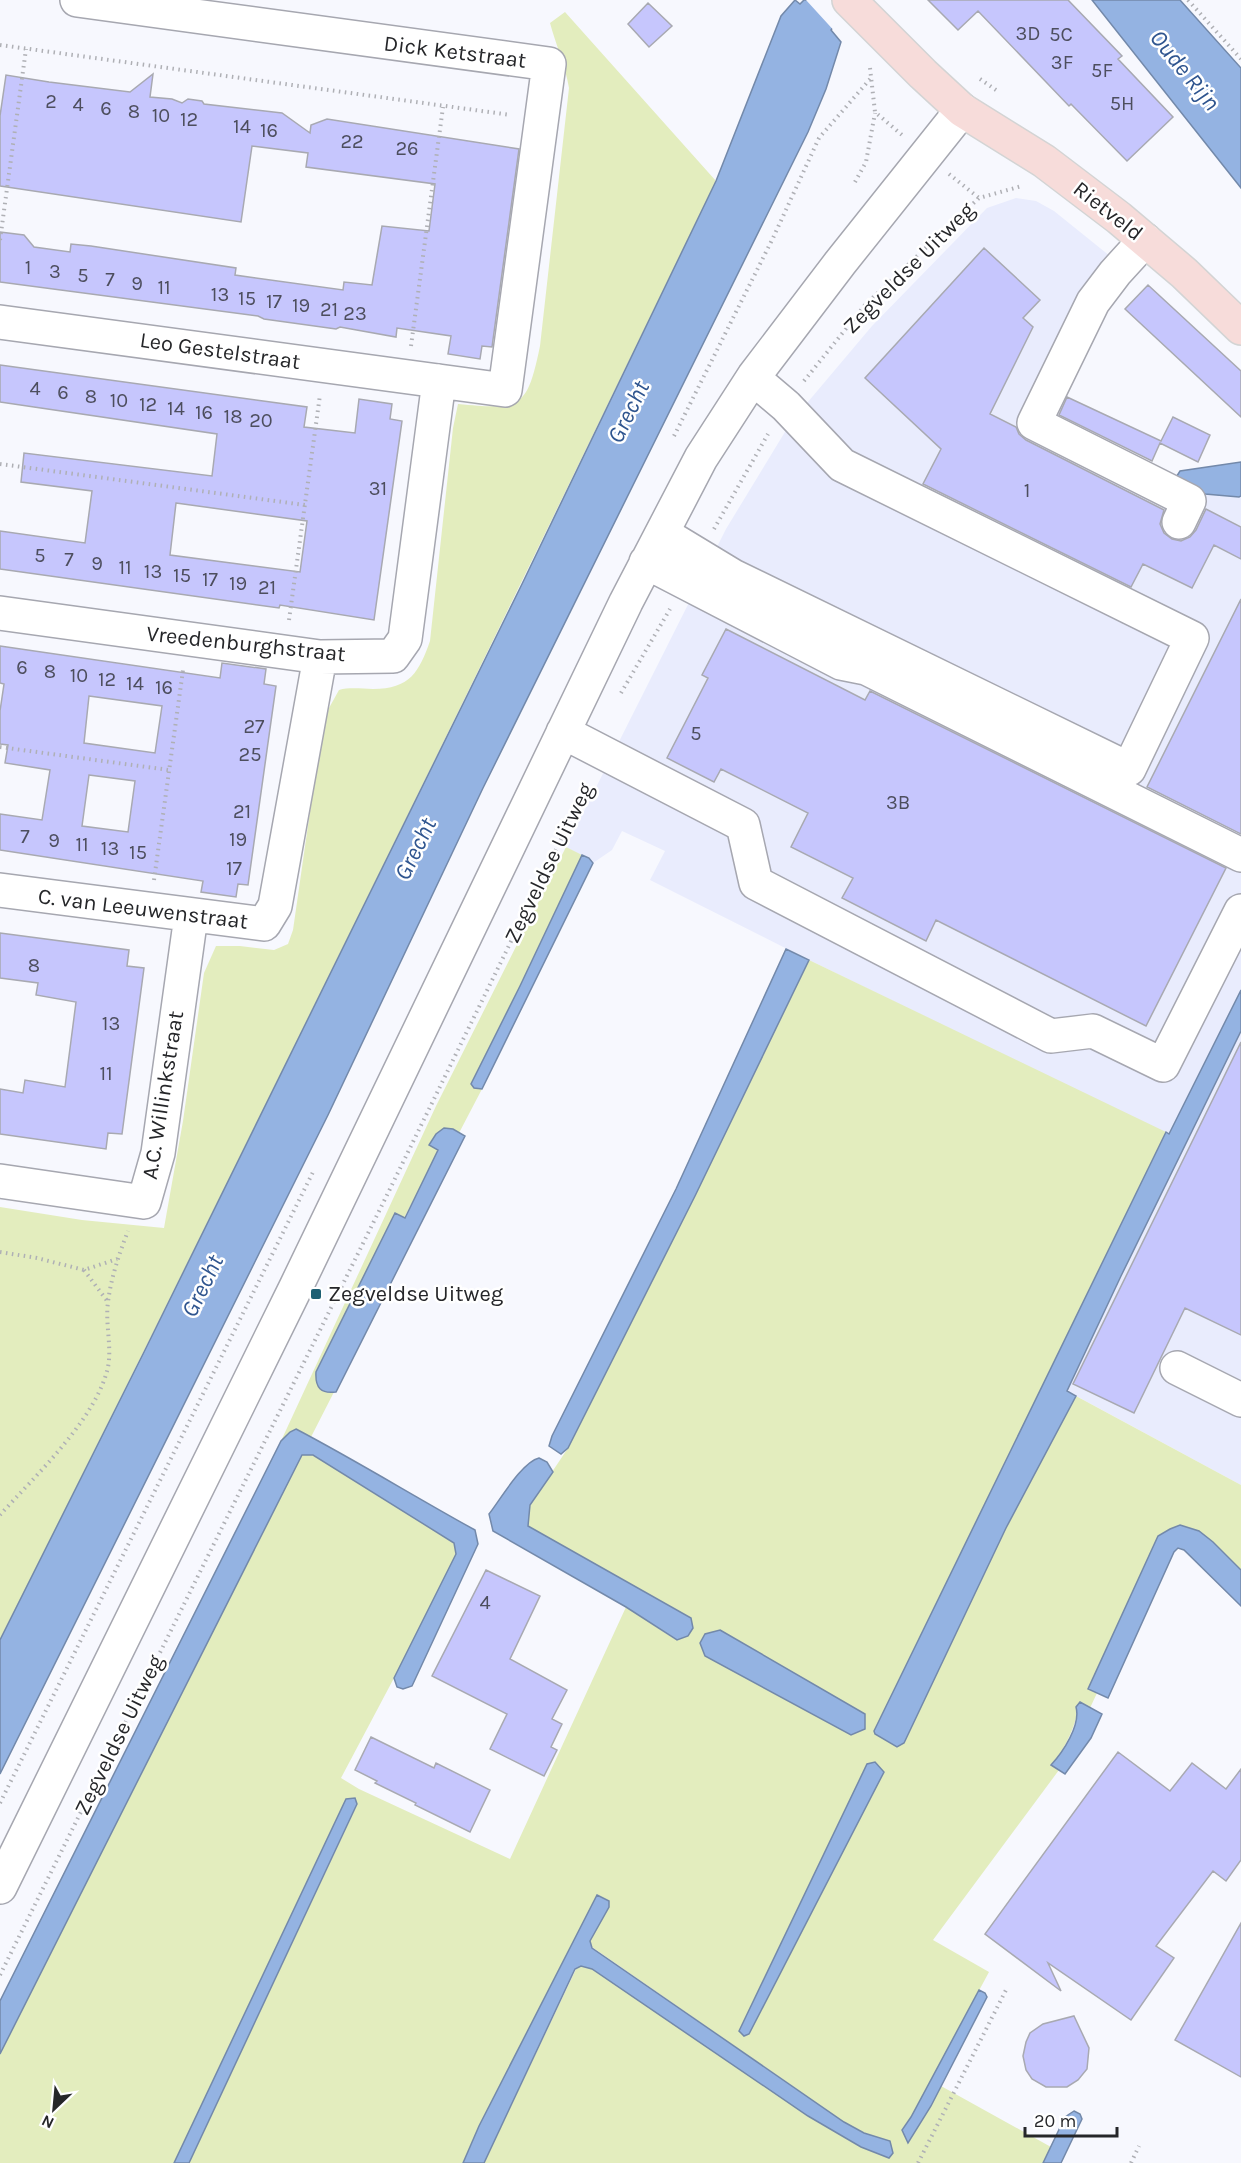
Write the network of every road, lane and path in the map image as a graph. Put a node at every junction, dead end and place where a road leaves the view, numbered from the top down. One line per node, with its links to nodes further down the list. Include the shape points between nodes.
1 (77, 0): 13 (street, Dick Ketstraat, via 549,64)
2 (1188, 0): 6 (path)
3 (855, 7): 11 (main road, Rietveld)
4 (0, 45): 5 (path)
5 (26, 49): 10 (path); 18 (path)
6 (1241, 59)
7 (869, 63): 12 (path)
8 (974, 76): 9 (path)
9 (1003, 95)
10 (444, 107): 13 (path); 23 (path)
11 (962, 110): 14 (street, Zegveldse Uitweg); 15 (main road, Rietveld)
12 (875, 112): 14 (path); 16 (path, via 866,162)
13 (542, 119): 25 (street, Dick Ketstraat, via 505,390)
14 (926, 156): 17 (path); 24 (street, Zegveldse Uitweg)
15 (1044, 161): 17 (path, Zegveldse Uitweg, via 1027,184); 19 (main road, Rietveld)
16 (855, 182)
17 (979, 198): 26 (path, Zegveldse Uitweg, via 865,305)
18 (0, 240)
19 (1145, 240): 21 (main road, Rietveld); 29 (street, via 1093,302 1034,423 1189,501)
20 (0, 322): 22 (street, Leo Gestelstraat)
21 (1241, 328)
22 (324, 365): 23 (street, Leo Gestelstraat); 28 (path)
23 (407, 376): 25 (street, Leo Gestelstraat)
24 (753, 378): 26 (street); 30 (street, Zegveldse Uitweg, via 701,458)
25 (439, 381): 36 (street, Vreedenburghstraat, via 405,639 393,656)
26 (786, 406): 32 (path, Zegveldse Uitweg); 32 (street, via 842,465 1192,638 1129,769 733,576)
27 (0, 464): 28 (path)
28 (305, 505): 35 (path)
29 (1179, 522)
30 (662, 533): 31 (street, Zegveldse Uitweg); 32 (street)
31 (646, 562): 32 (street); 38 (street, Zegveldse Uitweg)
32 (693, 570): 37 (path, Zegveldse Uitweg); 42 (street, via 841,663 866,668)
33 (0, 613): 34 (street, Vreedenburghstraat)
34 (188, 639): 35 (street, Vreedenburghstraat); 41 (path)
35 (285, 652): 36 (street, Vreedenburghstraat)
36 (320, 657): 46 (street, C. van Leeuwenstraat, via 275,906 264,924)
37 (620, 695)
38 (563, 732): 40 (street); 56 (street, Zegveldse Uitweg, via 296,1287)
39 (0, 747): 41 (path)
40 (597, 750): 45 (street, via 743,825 756,883 1051,1036 1093,1031 1163,1065); 57 (path, Zegveldse Uitweg, via 591,776 544,876)
41 (169, 770): 44 (path)
42 (1241, 855)
43 (0, 890): 44 (street, C. van Leeuwenstraat)
44 (150, 910): 46 (street, C. van Leeuwenstraat)
45 (1241, 911)
46 (190, 915): 48 (street, A.C. Willinkstraat, via 158,1153 144,1202)
47 (0, 1181): 48 (street, A.C. Willinkstraat)
48 (136, 1200): 50 (path)
49 (0, 1252): 51 (path)
50 (118, 1258): 51 (path); 52 (path)
51 (84, 1270): 52 (path)
52 (108, 1302): 55 (path, via 108,1368 98,1394 78,1426)
53 (1177, 1368): 54 (street)
54 (1241, 1400)
55 (0, 1515)
56 (0, 1887)
57 (0, 1975)
58 (1006, 1990): 60 (path)
59 (1139, 2146): 61 (path)
60 (918, 2163)
61 (1131, 2163)

